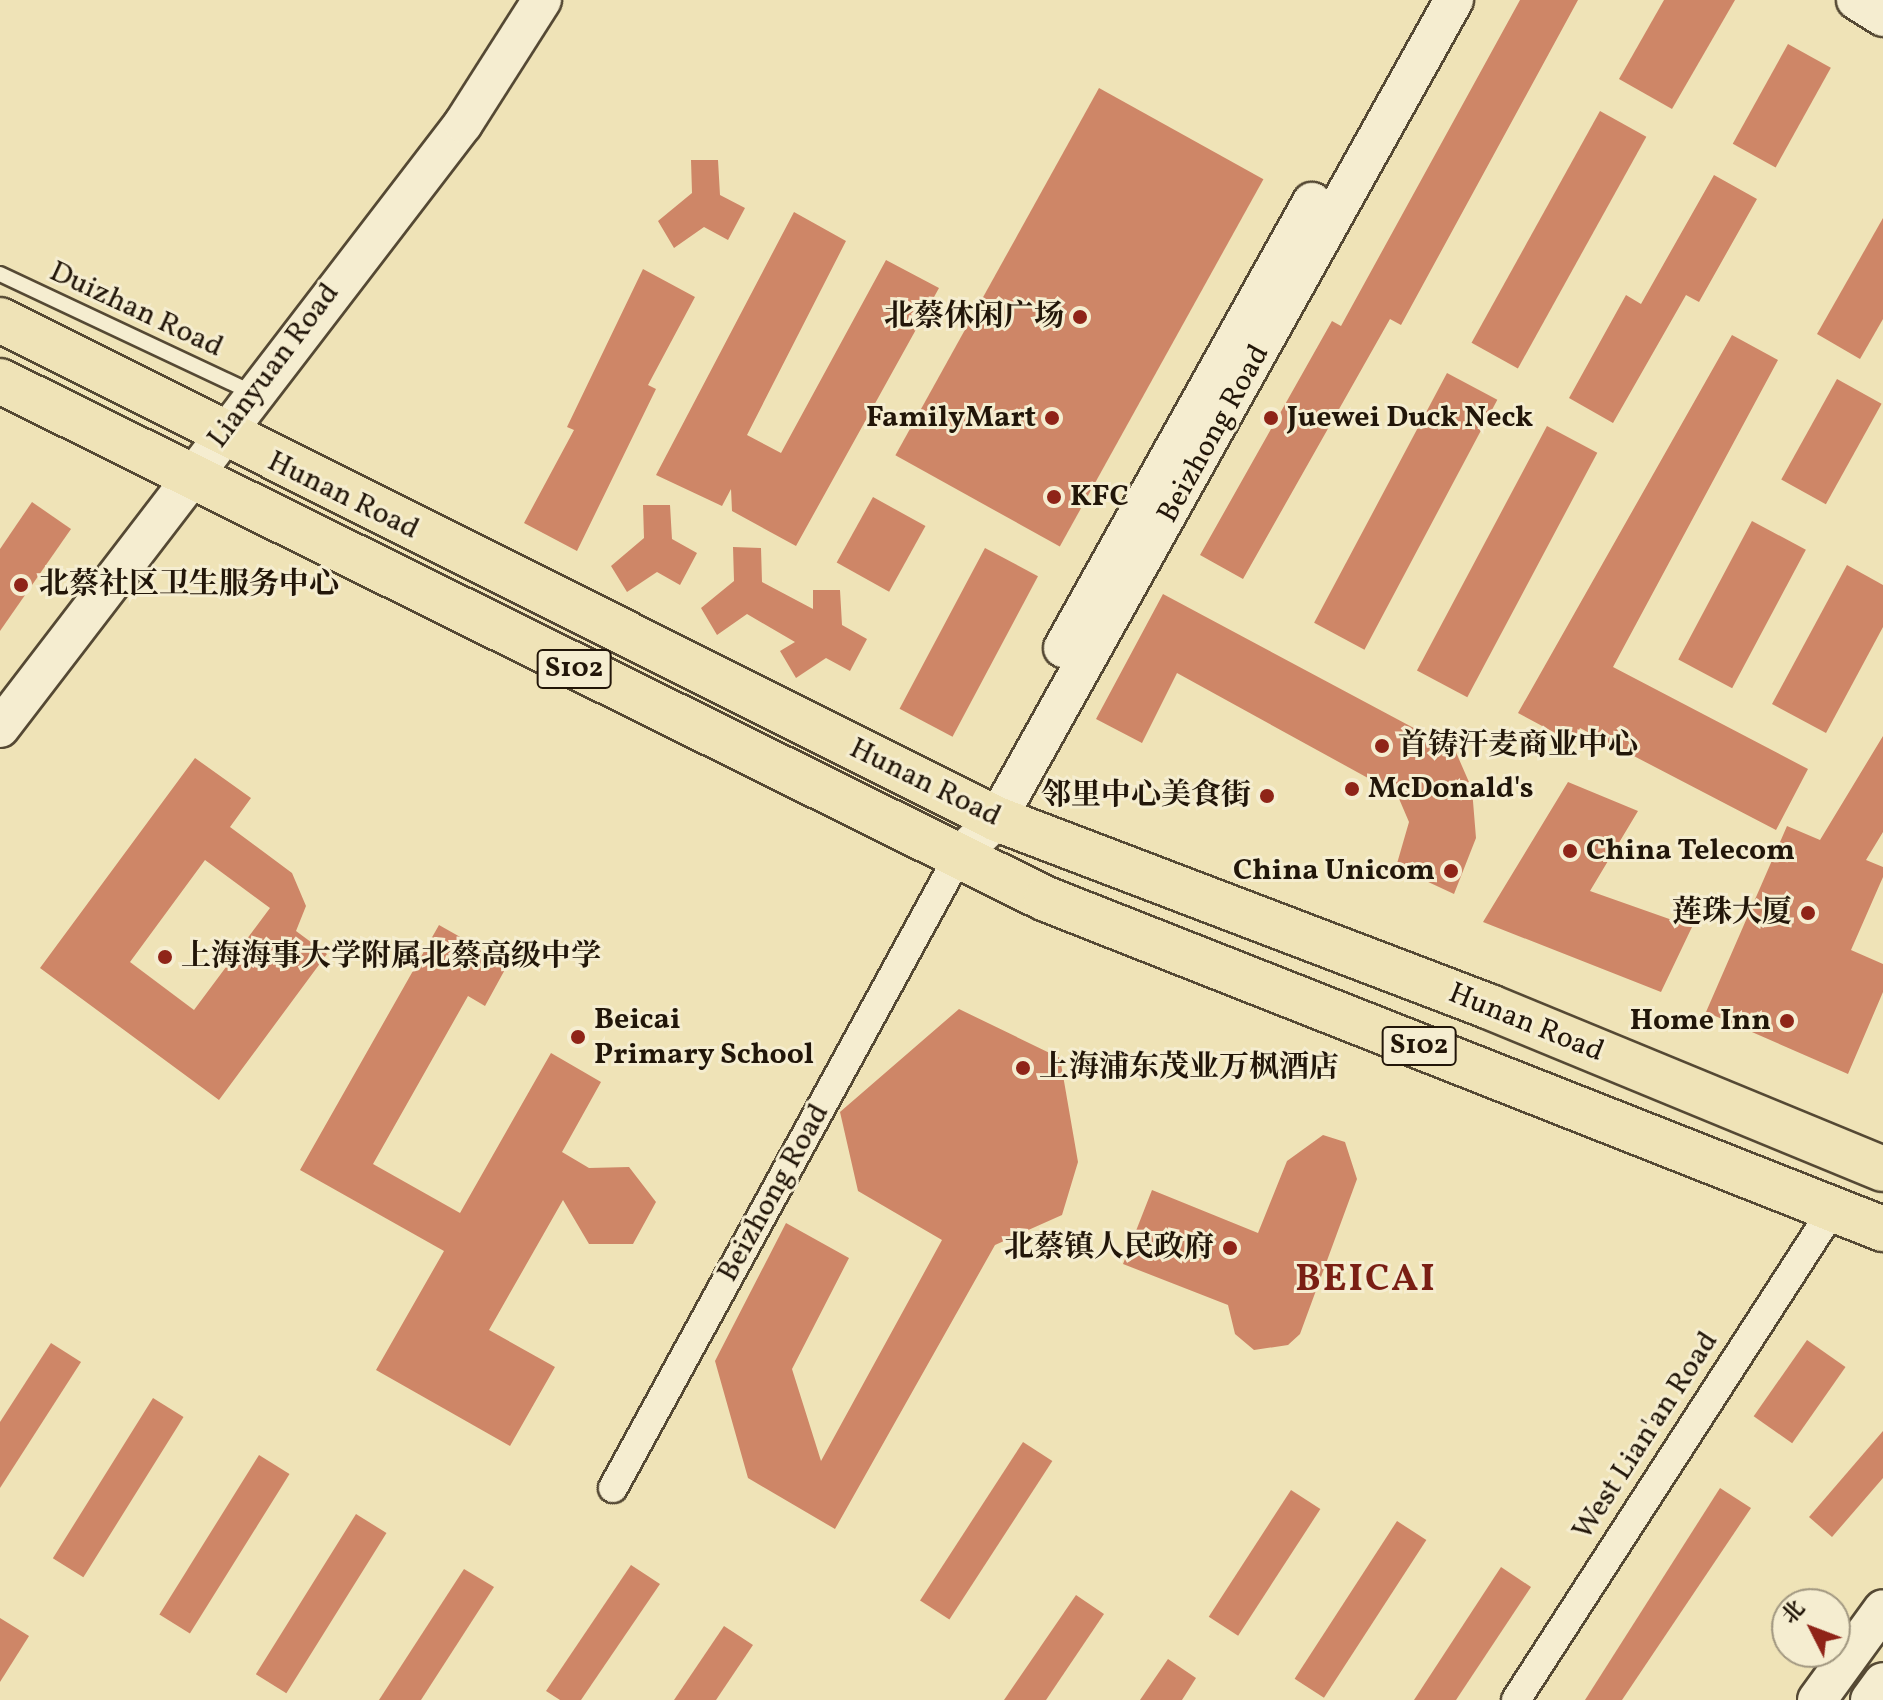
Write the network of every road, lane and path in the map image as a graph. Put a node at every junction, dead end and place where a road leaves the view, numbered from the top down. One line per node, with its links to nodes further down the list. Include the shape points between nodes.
1 (542, 0): 9 (street, Lianyuan Road, via 463,124)
2 (1424, 0): 13 (street, Beizhong Road)
3 (1454, 0): 13 (street, Beizhong Road)
4 (1856, 0): 5 (street)
5 (1883, 17)
6 (0, 274): 9 (lane, Duizhan Road)
7 (0, 320): 10 (main road, Hunan Road / S102)
8 (0, 381): 11 (main road, Hunan Road / S102)
9 (251, 392): 10 (street, Lianyuan Road)
10 (220, 434): 11 (street, Lianyuan Road); 13 (main road, Hunan Road / S102)
11 (191, 480): 12 (street, Lianyuan Road); 14 (main road, Hunan Road / S102)
12 (0, 728)
13 (986, 814): 14 (street, Beizhong Road); 15 (main road, Hunan Road / S102, via 1490,1007)
14 (958, 857): 16 (main road, Hunan Road / S102, via 1046,899); 18 (street, Beizhong Road)
15 (1883, 1169)
16 (1833, 1209): 17 (main road, Hunan Road / S102); 21 (street, West Lian'an Road)
17 (1883, 1229)
18 (613, 1488)
19 (1883, 1609): 22 (street)
20 (1883, 1682): 23 (street)
21 (1516, 1700)
22 (1817, 1700)
23 (1870, 1700)

